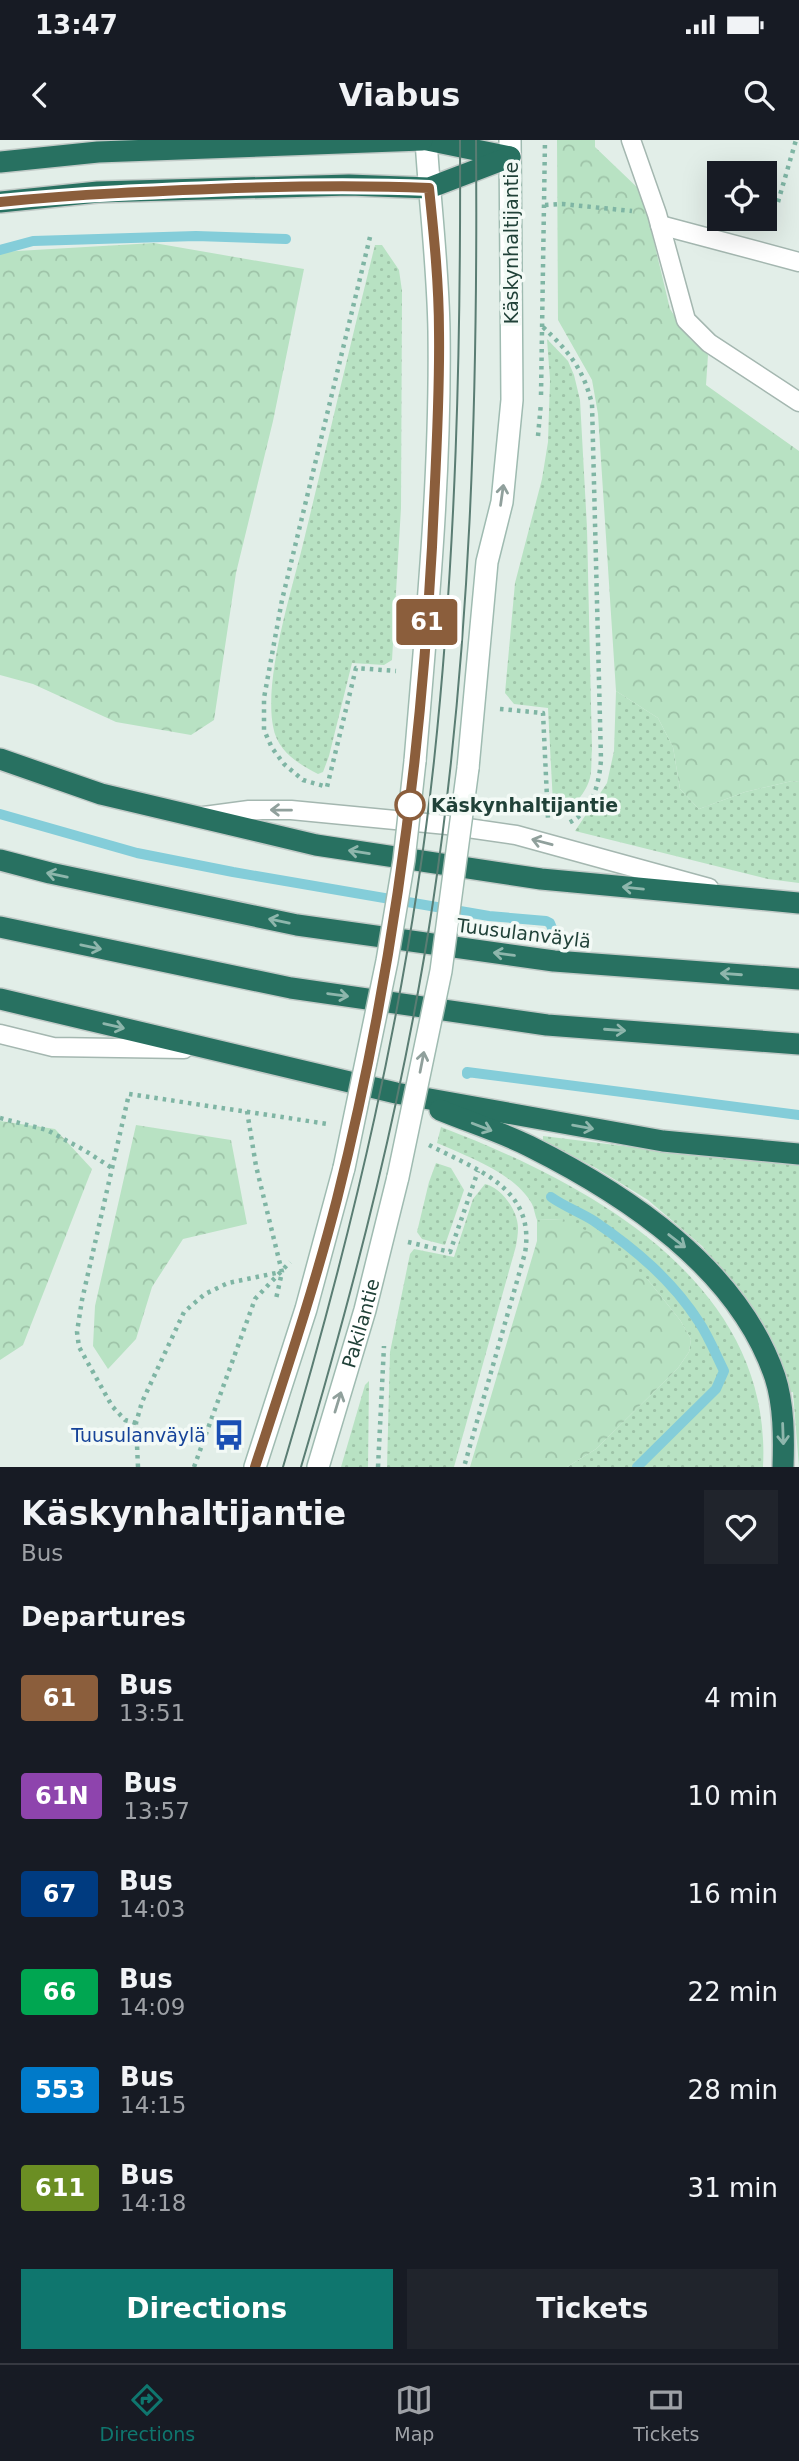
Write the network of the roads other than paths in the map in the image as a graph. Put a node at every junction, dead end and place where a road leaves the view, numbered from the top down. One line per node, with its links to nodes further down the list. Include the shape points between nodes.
1 (425, 140): 3 (highway); 4 (highway, via 98,152); 5 (main road)
2 (631, 140): 7 (lane)
3 (510, 148): 5 (highway); 23 (main road, Käskynhaltijantie, one-way to 3, bridge, via 440,971 468,768 487,562 502,502 510,423)
4 (0, 162)
5 (429, 188): 6 (highway, via 349,185 98,192); 24 (main road, bridge, via 439,331 437,449 404,860 344,1168 306,1309)
6 (0, 202)
7 (659, 220): 8 (lane); 9 (lane, via 686,320 709,343)
8 (799, 262)
9 (799, 402)
10 (0, 759): 11 (highway, via 101,794)
11 (198, 817): 13 (highway, one-way to 11, via 541,879 316,845); 13 (lane, one-way to 11, via 516,835 291,810)
12 (0, 860): 16 (highway, Tuusulanväylä, one-way to 12, via 554,961 297,925)
13 (750, 899): 14 (highway)
14 (799, 903)
15 (0, 927): 19 (highway, one-way to 19, via 291,988 547,1025)
16 (799, 979)
17 (0, 999): 20 (highway, one-way to 20)
18 (0, 1034): 20 (lane, via 53,1047)
19 (799, 1044)
20 (213, 1049): 21 (highway)
21 (396, 1093): 22 (highway, one-way to 22, via 663,1141); 26 (highway, one-way to 26, via 527,1144 591,1179 693,1254 736,1304 762,1345 776,1380 784,1430)
22 (799, 1154)
23 (398, 1177): 25 (main road, Pakilantie, one-way to 23, via 365,1310)
24 (255, 1467)
25 (318, 1467)
26 (783, 1467)

